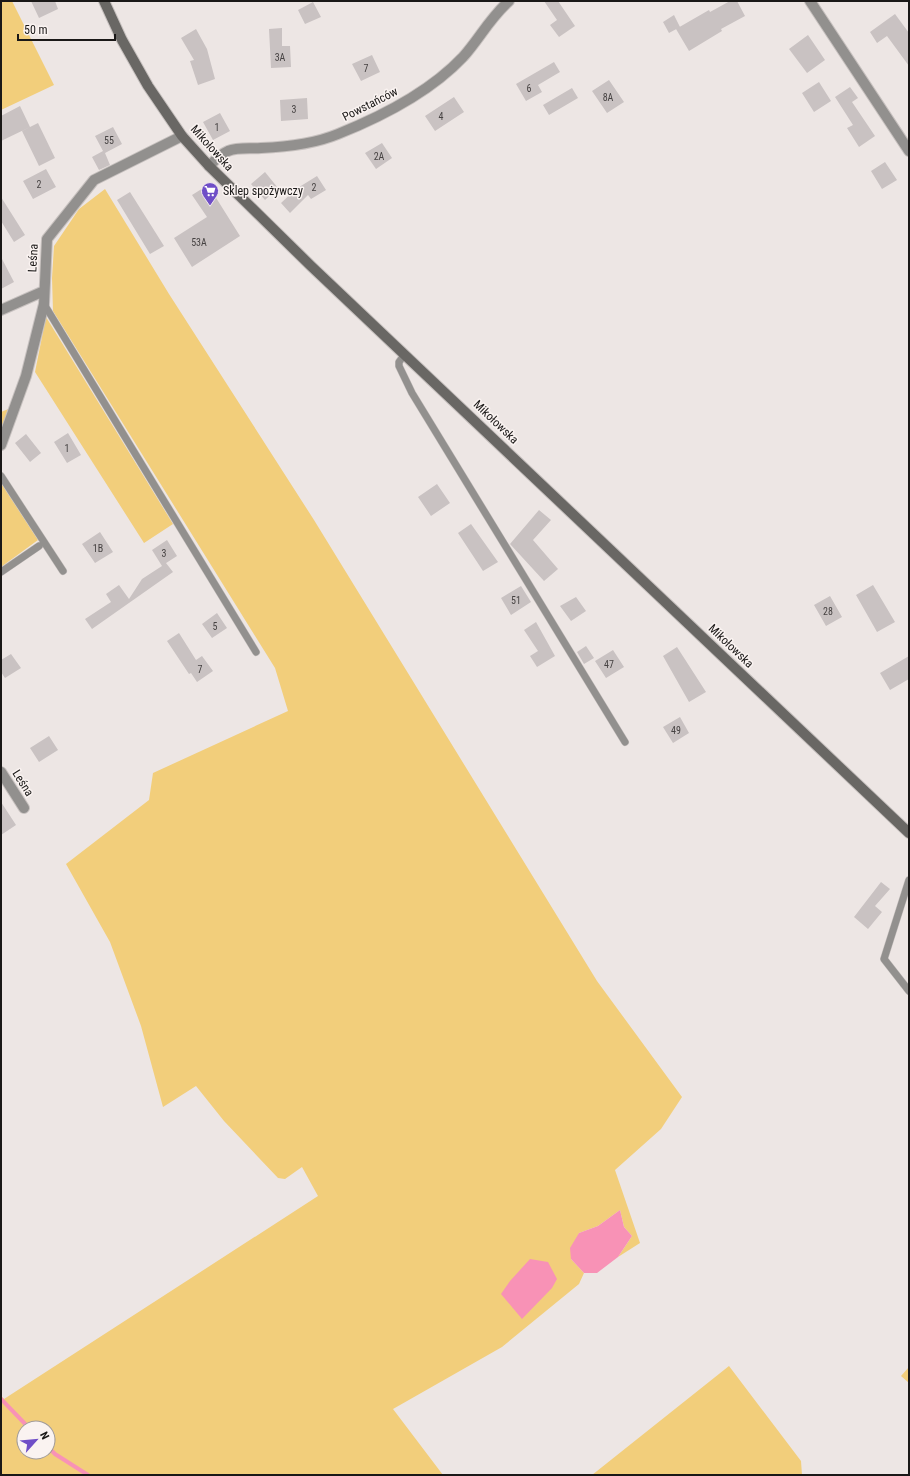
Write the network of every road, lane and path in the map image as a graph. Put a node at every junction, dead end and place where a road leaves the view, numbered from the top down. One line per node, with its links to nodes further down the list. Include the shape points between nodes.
1 (104, 1): 4 (main road, Mikołowska, via 137,68)
2 (509, 1): 6 (street, Powstańców, via 452,68 413,97 384,113 337,135 312,142 230,150)
3 (810, 1): 5 (street)
4 (182, 136): 6 (main road, Mikołowska); 7 (street, Leśna, via 94,180 47,239)
5 (909, 151)
6 (209, 166): 10 (main road, Mikołowska)
7 (44, 291): 8 (street, Leśna); 9 (street)
8 (44, 304): 11 (street, Leśna, via 26,376); 16 (lane)
9 (1, 310)
10 (405, 354): 17 (lane, via 399,362 401,374); 20 (main road, Mikołowska)
11 (1, 445)
12 (1, 476): 14 (lane)
13 (39, 546): 15 (lane)
14 (63, 570)
15 (1, 572)
16 (256, 652)
17 (625, 742)
18 (1, 772): 19 (street, Leśna)
19 (24, 808)
20 (909, 832)
21 (909, 880): 22 (lane, via 884,959)
22 (909, 990)

